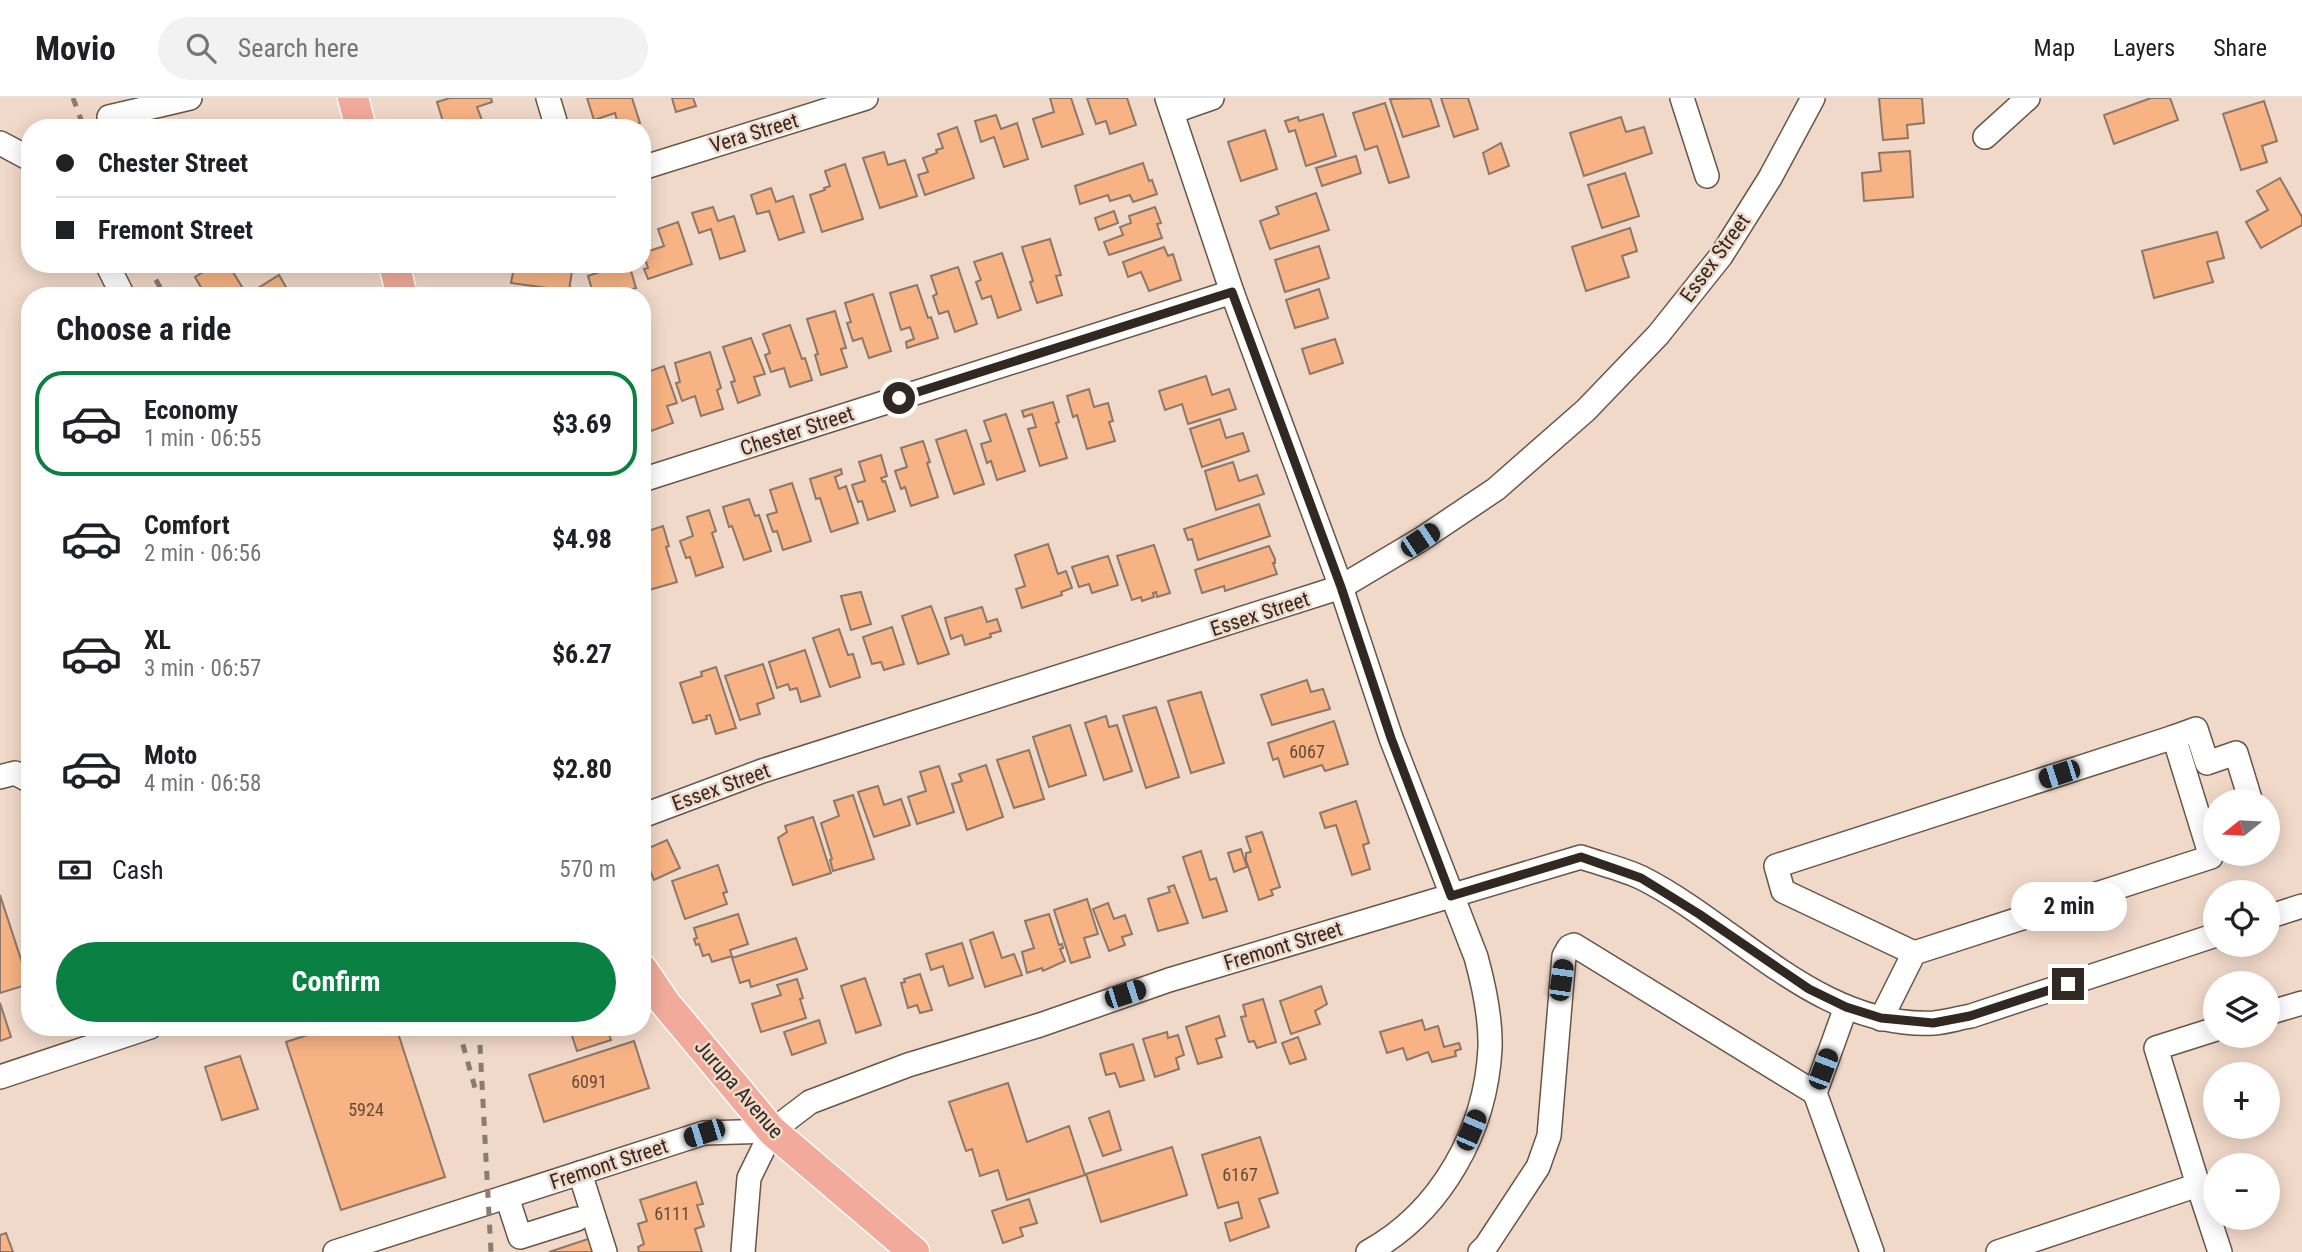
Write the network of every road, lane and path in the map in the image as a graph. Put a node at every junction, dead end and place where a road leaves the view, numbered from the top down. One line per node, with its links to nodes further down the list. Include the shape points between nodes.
1 (190, 98): 10 (street)
2 (353, 98): 11 (main road)
3 (548, 98): 12 (street)
4 (866, 98): 16 (street, Vera Street)
5 (1212, 98): 9 (street)
6 (1682, 98): 17 (street)
7 (1813, 98): 20 (street, Essex Street, via 1721,256 1658,335 1595,401 1496,489)
8 (2028, 98): 13 (street)
9 (1170, 105): 18 (street)
10 (109, 117)
11 (359, 119)
12 (554, 119)
13 (1985, 137)
14 (0, 143): 15 (street)
15 (21, 154)
16 (651, 164)
17 (1707, 176)
18 (1232, 292): 19 (street, Chester Street); 20 (street)
19 (651, 477)
20 (1341, 587): 23 (street, Essex Street, via 762,771); 26 (street, via 1391,738)
21 (2174, 737): 22 (street, via 2196,729 2207,763 2236,753); 24 (street); 30 (street, via 1776,866 1783,891)
22 (2247, 789)
23 (651, 813)
24 (2203, 817)
25 (2203, 860): 30 (street)
26 (1451, 896): 33 (street, Fremont Street, via 1581,857 1641,878 1809,989); 40 (street, Fremont Street, via 1169,980 908,1066 810,1102); 50 (street, via 1483,983 1490,1046 1478,1115 1453,1171 1437,1194 1397,1233)
27 (2302, 906): 28 (street)
28 (2280, 913)
29 (2203, 939): 35 (street, Fremont Street, via 1970,1016 1933,1023)
30 (1914, 953): 35 (street)
31 (651, 981): 40 (main road, Jurupa Avenue)
32 (2302, 1003): 34 (street)
33 (1846, 1007): 35 (street, Fremont Street); 39 (street)
34 (2280, 1009)
35 (1881, 1018)
36 (2203, 1033): 42 (street, via 2156,1048)
37 (123, 1036): 38 (street)
38 (0, 1077)
39 (1815, 1093): 51 (street, via 1574,944 1564,956 1549,1136 1538,1167); 52 (street)
40 (772, 1131): 41 (street, Fremont Street, via 704,1133); 48 (street, via 749,1178); 49 (main road, Jurupa Avenue)
41 (580, 1173): 43 (street, Fremont Street); 47 (street)
42 (2198, 1185): 45 (street); 53 (street)
43 (507, 1197): 44 (street, via 520,1237); 46 (street, Fremont Street)
44 (577, 1219)
45 (2001, 1251)
46 (335, 1252)
47 (606, 1252)
48 (743, 1252)
49 (914, 1252)
50 (1368, 1252)
51 (1480, 1252)
52 (1872, 1252)
53 (2220, 1252)

